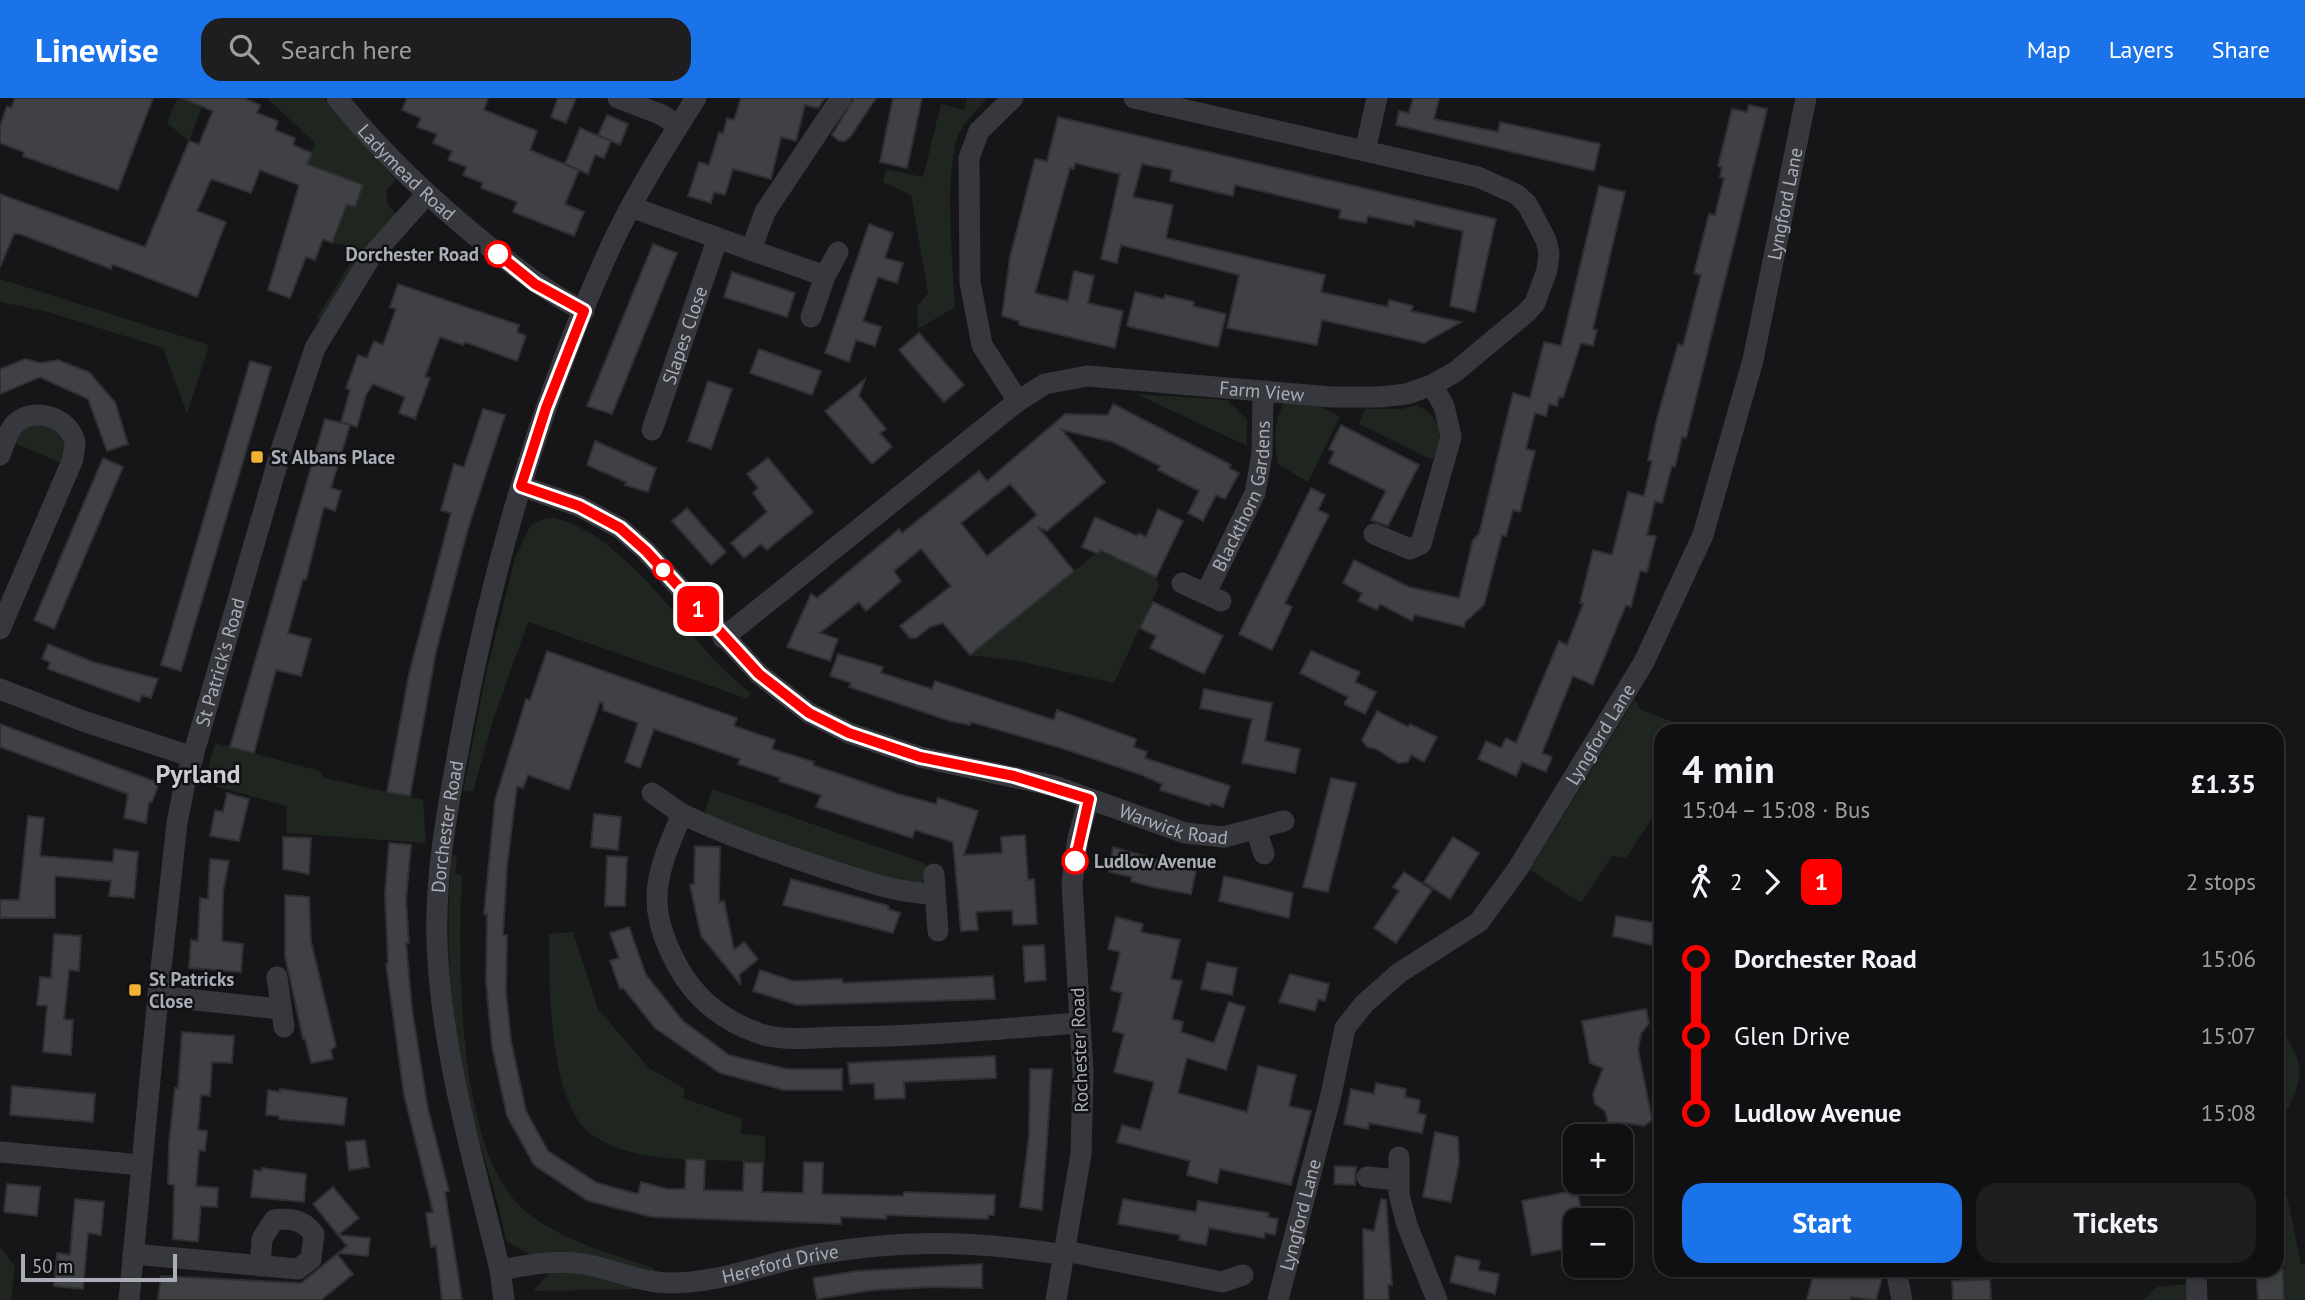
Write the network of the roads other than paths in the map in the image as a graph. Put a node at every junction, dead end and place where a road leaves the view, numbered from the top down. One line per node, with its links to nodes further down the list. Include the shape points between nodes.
1 (337, 98): 11 (street, Ladymead Road)
2 (618, 98): 9 (street)
3 (696, 98): 9 (street, Dorchester Road)
4 (841, 98): 14 (street, via 765,212)
5 (1013, 98): 21 (street, via 979,131 969,158 970,282 982,345)
6 (1134, 98): 10 (street, Farm View)
7 (1377, 98): 10 (street)
8 (1806, 98): 56 (street, Lyngford Lane, via 1753,360 1703,535 1644,662 1517,870 1479,922 1399,973 1345,1028)
9 (678, 126): 12 (street, Dorchester Road)
10 (1365, 151): 19 (street, Farm View, via 1478,177 1504,188 1527,205 1546,240 1547,270 1535,303 1455,372)
11 (426, 195): 17 (street, Ladymead Road, via 535,284); 30 (street, St Patrick's Road, via 370,258 315,348)
12 (631, 207): 13 (street); 17 (street, Dorchester Road)
13 (718, 240): 14 (street); 22 (street, Slapes Close)
14 (751, 250): 16 (street)
15 (838, 252): 16 (street)
16 (825, 276): 18 (street)
17 (584, 311): 24 (street, Dorchester Road)
18 (811, 317)
19 (1432, 385): 20 (street, Farm View, via 1379,397); 25 (street, via 1444,406 1451,437 1426,550 1410,549)
20 (1264, 393): 21 (street, Farm View, via 1087,376 1045,384); 26 (street, Blackthorn Gardens, via 1255,493 1213,597)
21 (1018, 401): 28 (street, Farm View)
22 (652, 430)
23 (0, 455): 27 (street, via 15,424 25,417 52,417 68,428 75,442 73,459)
24 (521, 486): 28 (street, Warwick Road, via 579,506 620,528); 49 (street, Dorchester Road, via 475,662 437,887 438,962 447,1039)
25 (1374, 534)
26 (1182, 583)
27 (0, 629)
28 (723, 638): 32 (street, Warwick Road, via 809,713 849,733 920,757 1018,777)
29 (0, 689): 30 (street)
30 (193, 757): 39 (street, St Patrick's Road, via 177,823)
31 (652, 793): 33 (street)
32 (1089, 799): 35 (street, Warwick Road, via 1185,833 1224,837); 40 (street, Rochester Road, via 1072,883)
33 (682, 814): 37 (street, via 722,833 881,886 911,893 934,884); 40 (street, via 661,864 655,900 662,937 683,976 707,1005 733,1022 763,1035 799,1038)
34 (1284, 821): 35 (street, Warwick Road)
35 (1256, 829): 36 (street, Warwick Road)
36 (1264, 854)
37 (938, 931)
38 (277, 976): 39 (street, via 282,1018)
39 (158, 996): 43 (street, St Patrick's Road)
40 (1079, 1023): 46 (street, Rochester Road, via 1081,1154)
41 (0, 1152): 43 (street)
42 (1398, 1157): 45 (street)
43 (142, 1165): 47 (street, St Patrick's Road)
44 (1367, 1177): 45 (street)
45 (1398, 1180): 57 (street, via 1407,1224)
46 (1065, 1253): 49 (street, Hereford Drive, via 955,1242 854,1247 707,1281 669,1283 584,1264 545,1261); 50 (street, Hereford Drive, via 1222,1282); 55 (street, Rochester Road)
47 (132, 1254): 48 (street); 53 (street, St Patrick's Road)
48 (260, 1266)
49 (500, 1270): 54 (street, Dorchester Road)
50 (1243, 1275)
51 (1897, 1277): 58 (street)
52 (2196, 1277): 59 (street)
53 (129, 1300)
54 (504, 1300)
55 (1056, 1300)
56 (1278, 1300)
57 (1437, 1300)
58 (1902, 1300)
59 (2197, 1300)

